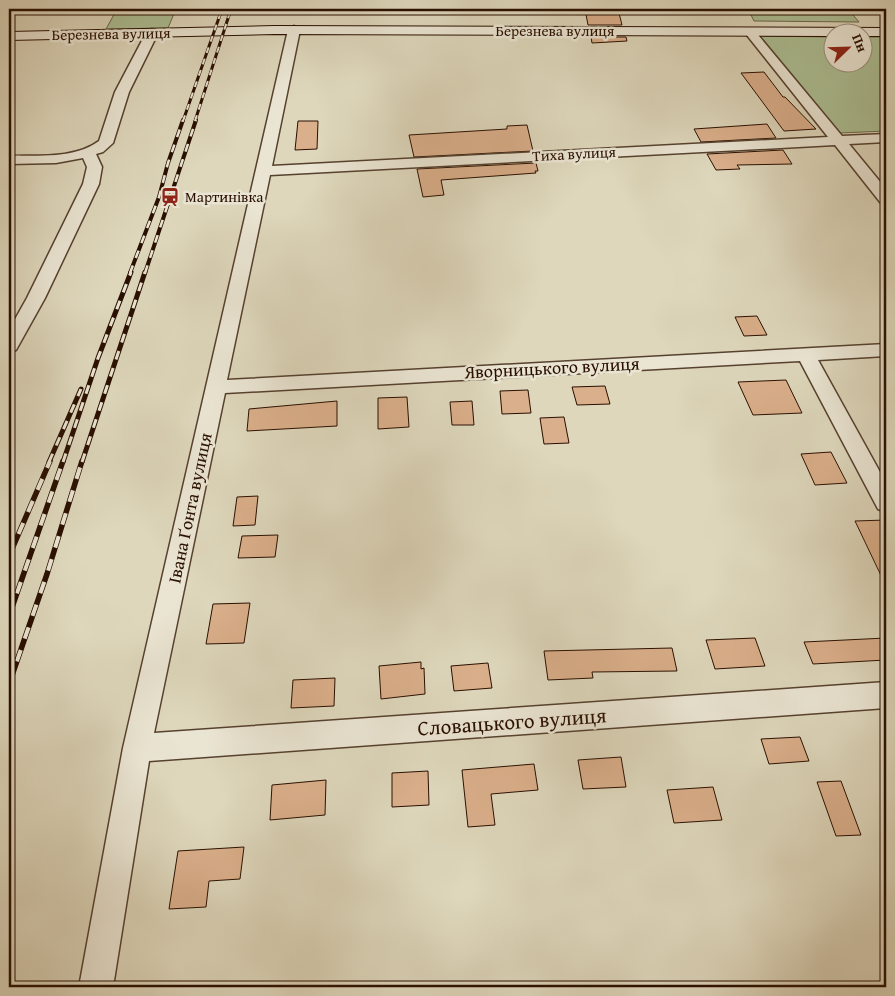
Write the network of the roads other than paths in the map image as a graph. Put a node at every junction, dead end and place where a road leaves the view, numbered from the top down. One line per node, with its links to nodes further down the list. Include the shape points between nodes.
1 (294, 30): 2 (main road, Березнева вулиця); 4 (main road, Березнева вулиця); 10 (street, Івана Ґонта вулиця)
2 (750, 32): 3 (main road, Березнева вулиця); 7 (street)
3 (886, 32)
4 (152, 33): 5 (main road, Березнева вулиця); 8 (street, via 122,92 106,143)
5 (9, 36)
6 (886, 138): 7 (street, Тиха вулиця)
7 (838, 140): 10 (street, Тиха вулиця); 11 (street)
8 (86, 153): 9 (street, via 56,160); 12 (street, via 96,164 91,184)
9 (9, 160)
10 (263, 171): 15 (street, Івана Ґонта вулиця)
11 (886, 199)
12 (9, 346)
13 (886, 350): 14 (street, Яворницького вулиця)
14 (806, 355): 15 (street, Яворницького вулиця); 16 (street)
15 (217, 386): 18 (street, Івана Ґонта вулиця)
16 (886, 503)
17 (886, 695): 18 (street, Словацького вулиця)
18 (137, 748): 19 (street, Івана Ґонта вулиця)
19 (96, 987)

